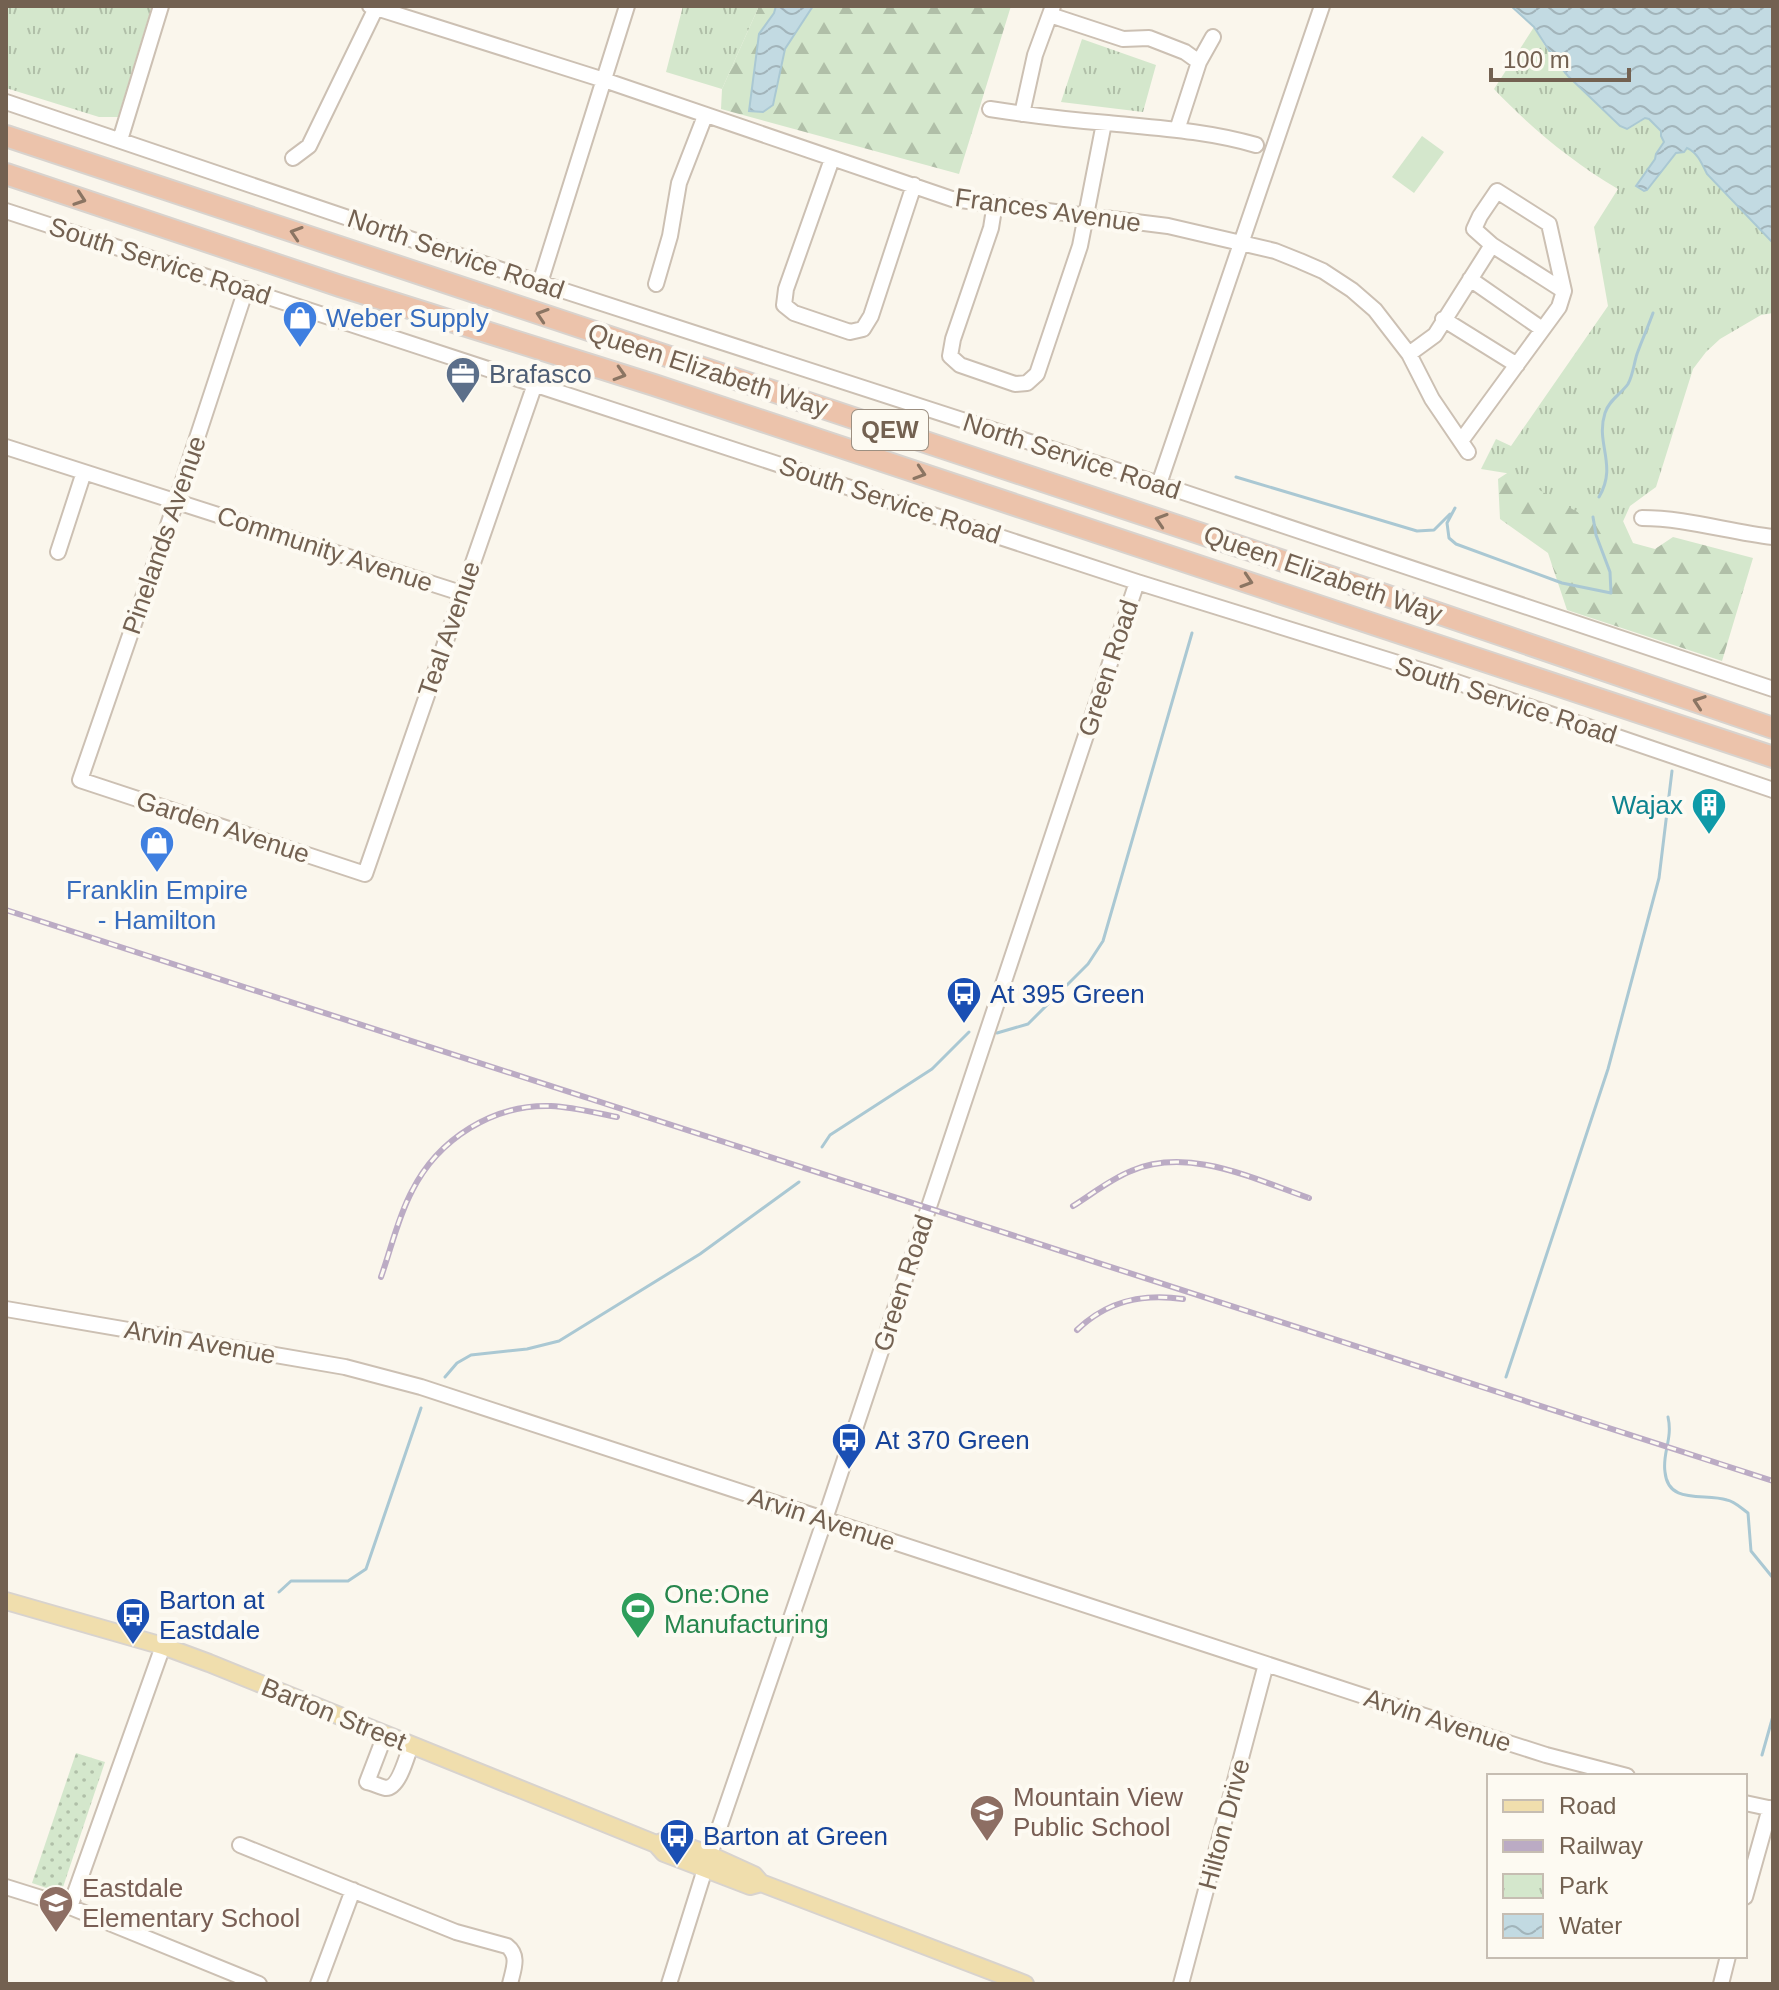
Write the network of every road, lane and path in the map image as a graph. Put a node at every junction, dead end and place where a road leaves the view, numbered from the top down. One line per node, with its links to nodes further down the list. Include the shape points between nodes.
1 (161, 6): 16 (street)
2 (627, 6): 8 (street)
3 (1322, 6): 25 (street)
4 (373, 7): 8 (street, Frances Avenue); 18 (street, via 309,146)
5 (1051, 11): 7 (street, via 1123,39 1149,38); 11 (street)
6 (1213, 37): 7 (street)
7 (1199, 62): 14 (street)
8 (604, 80): 12 (street, Frances Avenue); 28 (street)
9 (6, 102): 16 (street, North Service Road)
10 (990, 109): 11 (street)
11 (1022, 114): 13 (street)
12 (705, 116): 19 (street, Frances Avenue); 29 (street, via 679,183)
13 (1104, 123): 14 (street); 24 (street)
14 (1177, 130): 17 (street)
15 (6, 136): 47 (highway, Queen Elizabeth Way / QEW, one-way to 15)
16 (120, 140): 28 (street, North Service Road)
17 (1256, 145)
18 (293, 158)
19 (832, 159): 21 (street, Frances Avenue); 21 (street, via 784,305 850,332 863,329 871,316)
20 (6, 174): 48 (highway, Queen Elizabeth Way / QEW, one-way to 48)
21 (914, 185): 22 (street, Frances Avenue, via 952,199)
22 (995, 203): 24 (street, Frances Avenue); 24 (street, via 950,356 960,365 1015,384 1027,383 1037,374)
23 (6, 211): 30 (street, South Service Road)
24 (1087, 214): 25 (street, Frances Avenue)
25 (1242, 242): 34 (street, Frances Avenue, via 1323,271 1352,290); 39 (street)
26 (1492, 245): 27 (street); 31 (street); 31 (street, via 1474,229 1497,191 1549,224)
27 (1470, 279): 32 (street); 33 (street)
28 (540, 283): 39 (street, North Service Road)
29 (656, 284)
30 (246, 289): 36 (street, South Service Road); 40 (street, Pinelands Avenue)
31 (1564, 291): 33 (street)
32 (1443, 319): 34 (street, via 1435,335); 35 (street)
33 (1542, 329): 35 (street)
34 (1409, 354): 35 (street, Frances Avenue, via 1464,446)
35 (1517, 365)
36 (535, 384): 44 (street, South Service Road); 45 (street, Teal Avenue)
37 (6, 447): 38 (street, Community Avenue)
38 (84, 472): 40 (street, Community Avenue); 43 (street)
39 (1159, 484): 46 (street, North Service Road)
40 (176, 502): 45 (street, Community Avenue); 49 (street, Pinelands Avenue)
41 (1642, 518): 42 (street)
42 (1773, 537)
43 (58, 552)
44 (1137, 582): 50 (street, South Service Road, via 1430,673); 53 (street, Green Road)
45 (461, 593): 51 (street, Teal Avenue)
46 (1773, 689)
47 (1773, 728)
48 (1773, 757)
49 (80, 780): 51 (street, Garden Avenue)
50 (1773, 790)
51 (365, 874)
52 (6, 1309): 53 (street, Arvin Avenue, via 345,1367)
53 (825, 1519): 56 (street, Arvin Avenue); 63 (street, Green Road)
54 (6, 1601): 55 (main road, Barton Street)
55 (163, 1646): 57 (main road, Barton Street); 67 (street)
56 (1266, 1664): 59 (street, Arvin Avenue); 74 (street, Hilton Drive)
57 (385, 1735): 58 (main road, Barton Street); 58 (street, via 367,1782 392,1787)
58 (411, 1745): 63 (main road, Barton Street, via 656,1844 664,1853)
59 (1619, 1774)
60 (1747, 1803): 61 (street)
61 (1772, 1809): 66 (street)
62 (240, 1845): 65 (street)
63 (708, 1862): 72 (street, Green Road); 73 (main road, Barton Street, via 750,1886 761,1883)
64 (6, 1887): 67 (street)
65 (353, 1890): 70 (street); 71 (street, via 456,1932 507,1946 516,1959)
66 (1747, 1890)
67 (70, 1907): 69 (street)
68 (1728, 1958): 75 (street)
69 (255, 1983)
70 (318, 1984)
71 (510, 1984)
72 (669, 1984)
73 (1025, 1984)
74 (1181, 1984)
75 (1721, 1984)

